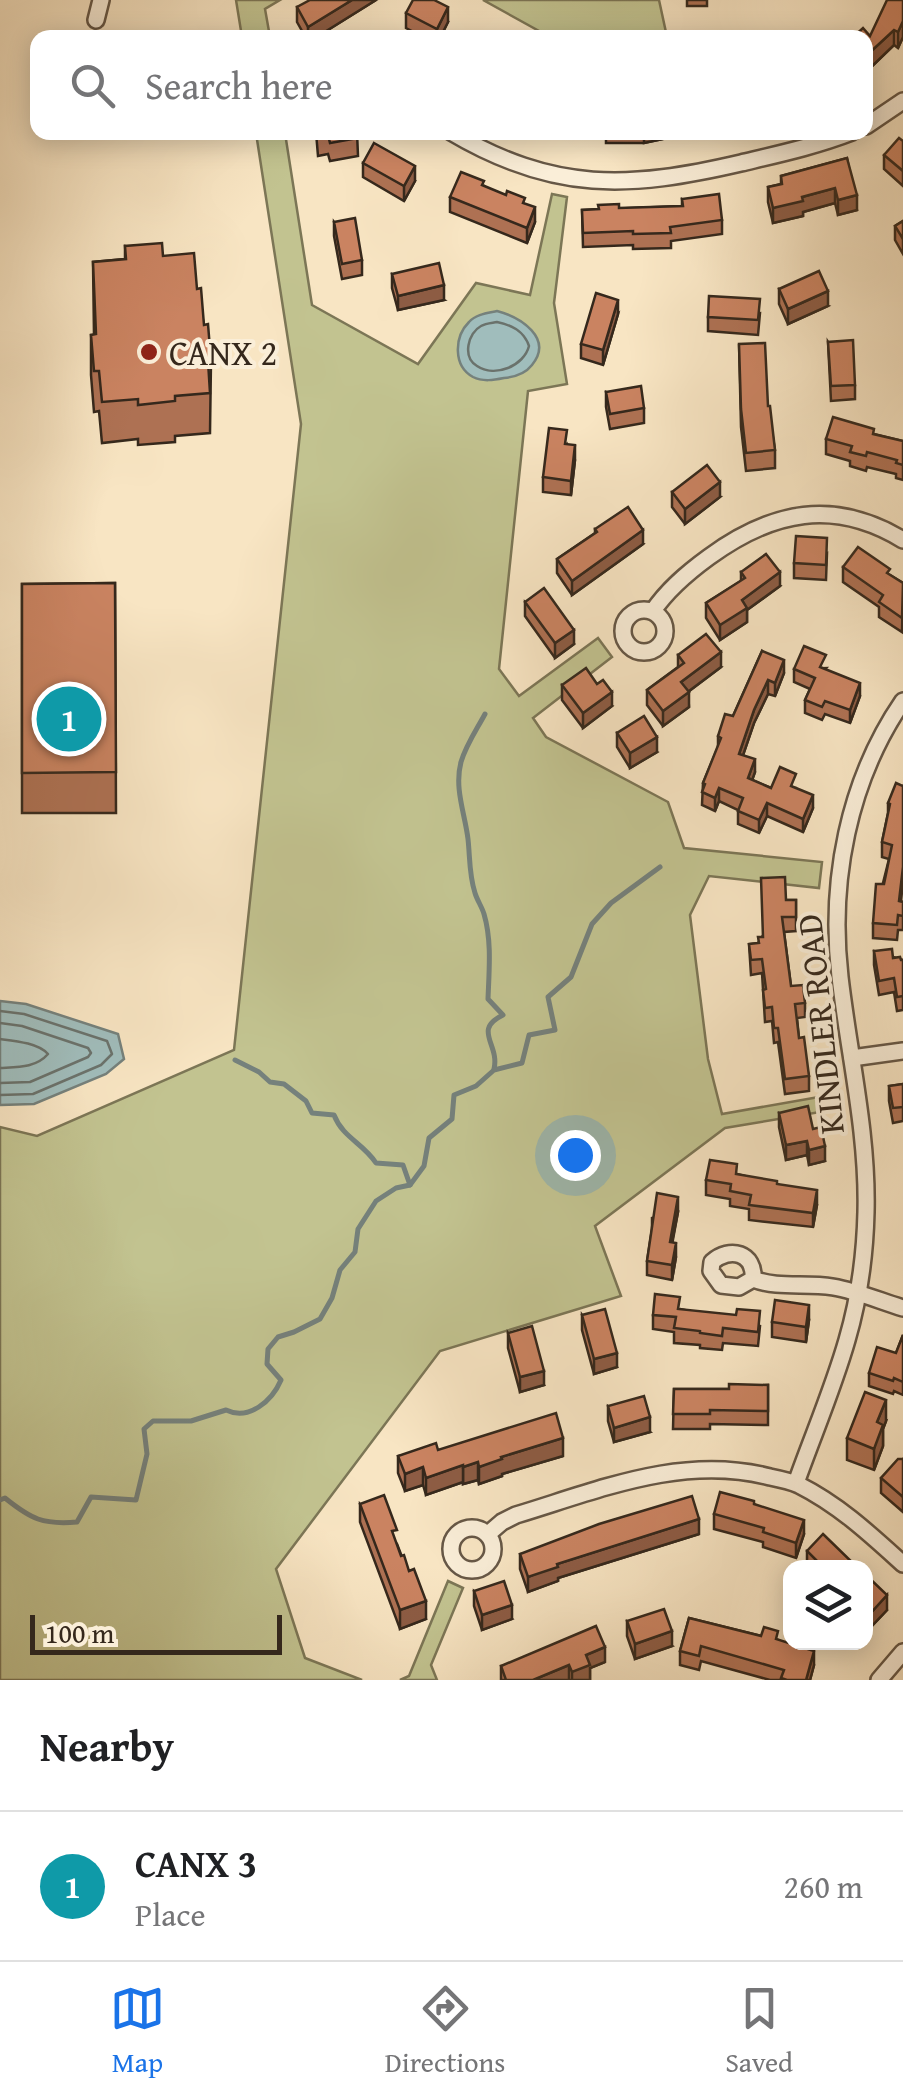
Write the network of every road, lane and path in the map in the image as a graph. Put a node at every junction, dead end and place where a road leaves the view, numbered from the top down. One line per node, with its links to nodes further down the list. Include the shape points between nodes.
1 (101, 0): 2 (street)
2 (96, 20)
3 (903, 101): 4 (street)
4 (873, 121)
5 (465, 140): 6 (street, via 543,172 622,182 680,177)
6 (832, 140)
7 (903, 540): 8 (street, via 837,514 776,520 687,573)
8 (652, 611)
9 (903, 702): 11 (street, KINDLER ROAD, via 863,772 840,870 837,933)
10 (903, 1051): 11 (street)
11 (852, 1058): 13 (street, KINDLER ROAD, via 865,1171)
12 (753, 1280): 13 (street)
13 (858, 1293): 14 (street); 15 (street, KINDLER ROAD)
14 (903, 1308)
15 (796, 1483): 16 (street, via 684,1469 516,1515); 17 (street, via 859,1524)
16 (488, 1534)
17 (903, 1564)
18 (903, 1652): 19 (street)
19 (879, 1680)

